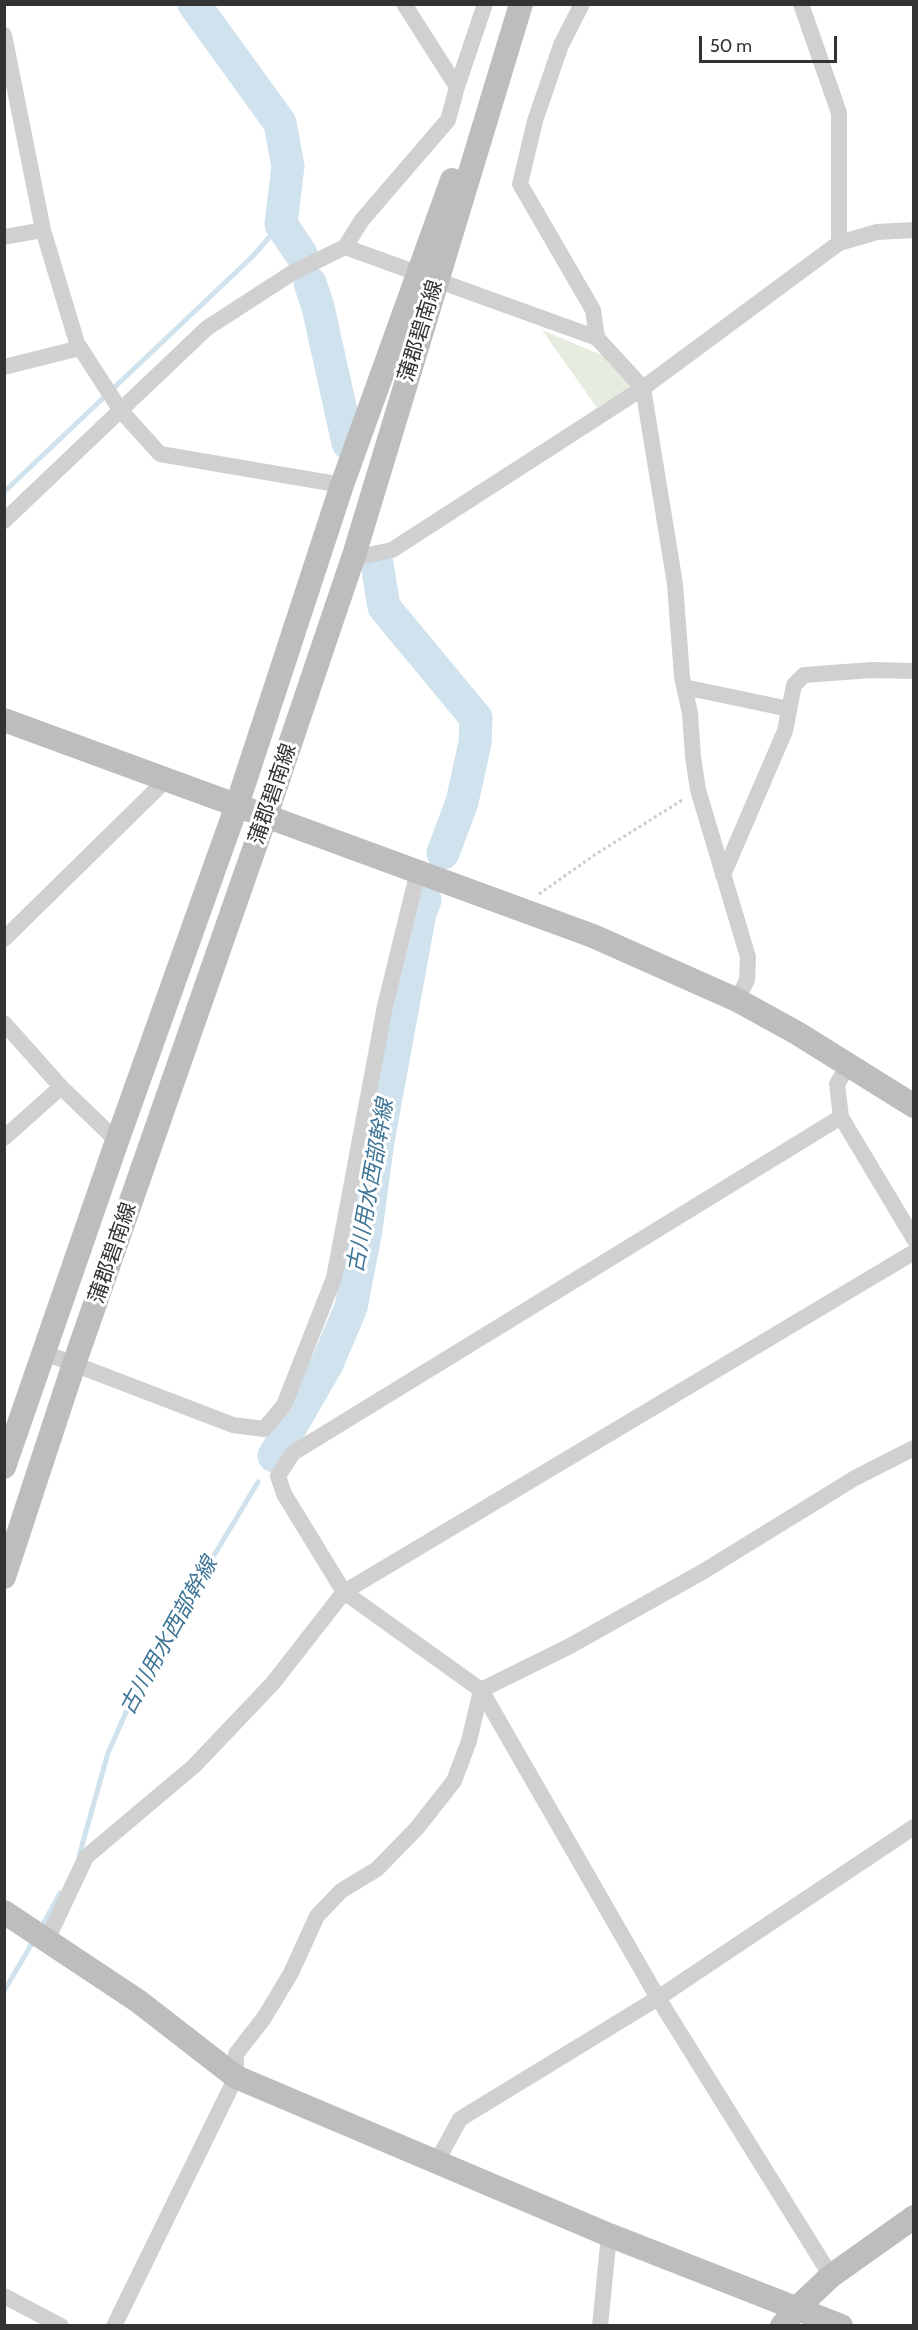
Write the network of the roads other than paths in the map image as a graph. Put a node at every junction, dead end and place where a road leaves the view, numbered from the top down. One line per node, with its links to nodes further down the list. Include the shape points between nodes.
1 (404, 4): 8 (street)
2 (485, 4): 8 (street)
3 (514, 4): 14 (main road, 蒲郡碧南線)
4 (521, 4): 14 (main road, 蒲郡碧南線, via 469,180)
5 (582, 4): 15 (street, via 561,45 520,184 593,310)
6 (801, 4): 12 (street, via 839,113)
7 (4, 35): 9 (street)
8 (457, 87): 13 (street, via 448,120 362,220)
9 (42, 230): 11 (street); 16 (street)
10 (912, 232): 12 (street, via 877,232)
11 (4, 237)
12 (839, 243): 18 (street)
13 (345, 248): 14 (street); 19 (street, via 292,273 207,328)
14 (428, 277): 15 (street); 20 (main road, 蒲郡碧南線); 22 (main road, 蒲郡碧南線)
15 (597, 338): 18 (street)
16 (80, 348): 17 (street); 19 (street)
17 (4, 367)
18 (643, 388): 22 (street, via 392,550 363,556); 24 (street, via 675,584)
19 (118, 407): 20 (street, via 160,454); 21 (street)
20 (342, 485): 28 (main road, 蒲郡碧南線)
21 (4, 521)
22 (355, 552): 29 (main road, 蒲郡碧南線)
23 (914, 671): 25 (street, via 804,675 794,685)
24 (684, 687): 25 (street); 31 (street, via 698,790)
25 (789, 709): 31 (street, via 785,731)
26 (4, 720): 27 (main road)
27 (165, 781): 28 (main road); 32 (street)
28 (237, 805): 29 (main road); 40 (main road, 蒲郡碧南線)
29 (266, 815): 30 (main road); 44 (main road, 蒲郡碧南線)
30 (418, 871): 33 (main road, via 593,936); 44 (street, via 385,1006 334,1278 284,1405 264,1429 233,1425)
31 (723, 875): 33 (street, via 747,957 747,980)
32 (4, 939)
33 (736, 1000): 35 (main road)
34 (4, 1023): 36 (street)
35 (848, 1066): 37 (main road); 38 (street, via 837,1084)
36 (61, 1086): 39 (street); 40 (street)
37 (914, 1106)
38 (842, 1117): 41 (street); 48 (street, via 293,1453 278,1476 284,1494)
39 (4, 1138)
40 (117, 1141): 43 (main road, 蒲郡碧南線)
41 (914, 1239)
42 (914, 1252): 48 (street)
43 (45, 1353): 44 (street); 46 (main road, 蒲郡碧南線)
44 (74, 1364): 47 (main road, 蒲郡碧南線)
45 (914, 1448): 49 (street, via 855,1478 570,1647)
46 (6, 1453)
47 (4, 1577)
48 (344, 1592): 49 (street); 52 (street, via 273,1683 194,1766 86,1857)
49 (481, 1690): 53 (street); 54 (street, via 469,1741 454,1781 417,1828 377,1869 341,1891 317,1916 291,1973 236,2054)
50 (914, 1827): 53 (street)
51 (9, 1915): 52 (main road)
52 (46, 1940): 54 (main road, via 138,2001)
53 (658, 1998): 55 (street, via 460,2119); 58 (street)
54 (237, 2077): 55 (main road); 62 (street)
55 (436, 2163): 57 (main road)
56 (914, 2217): 58 (main road)
57 (609, 2235): 60 (main road); 63 (street)
58 (831, 2276): 60 (main road)
59 (4, 2296): 61 (street)
60 (789, 2317): 64 (main road)
61 (61, 2325)
62 (114, 2325)
63 (600, 2325)
64 (841, 2325)

